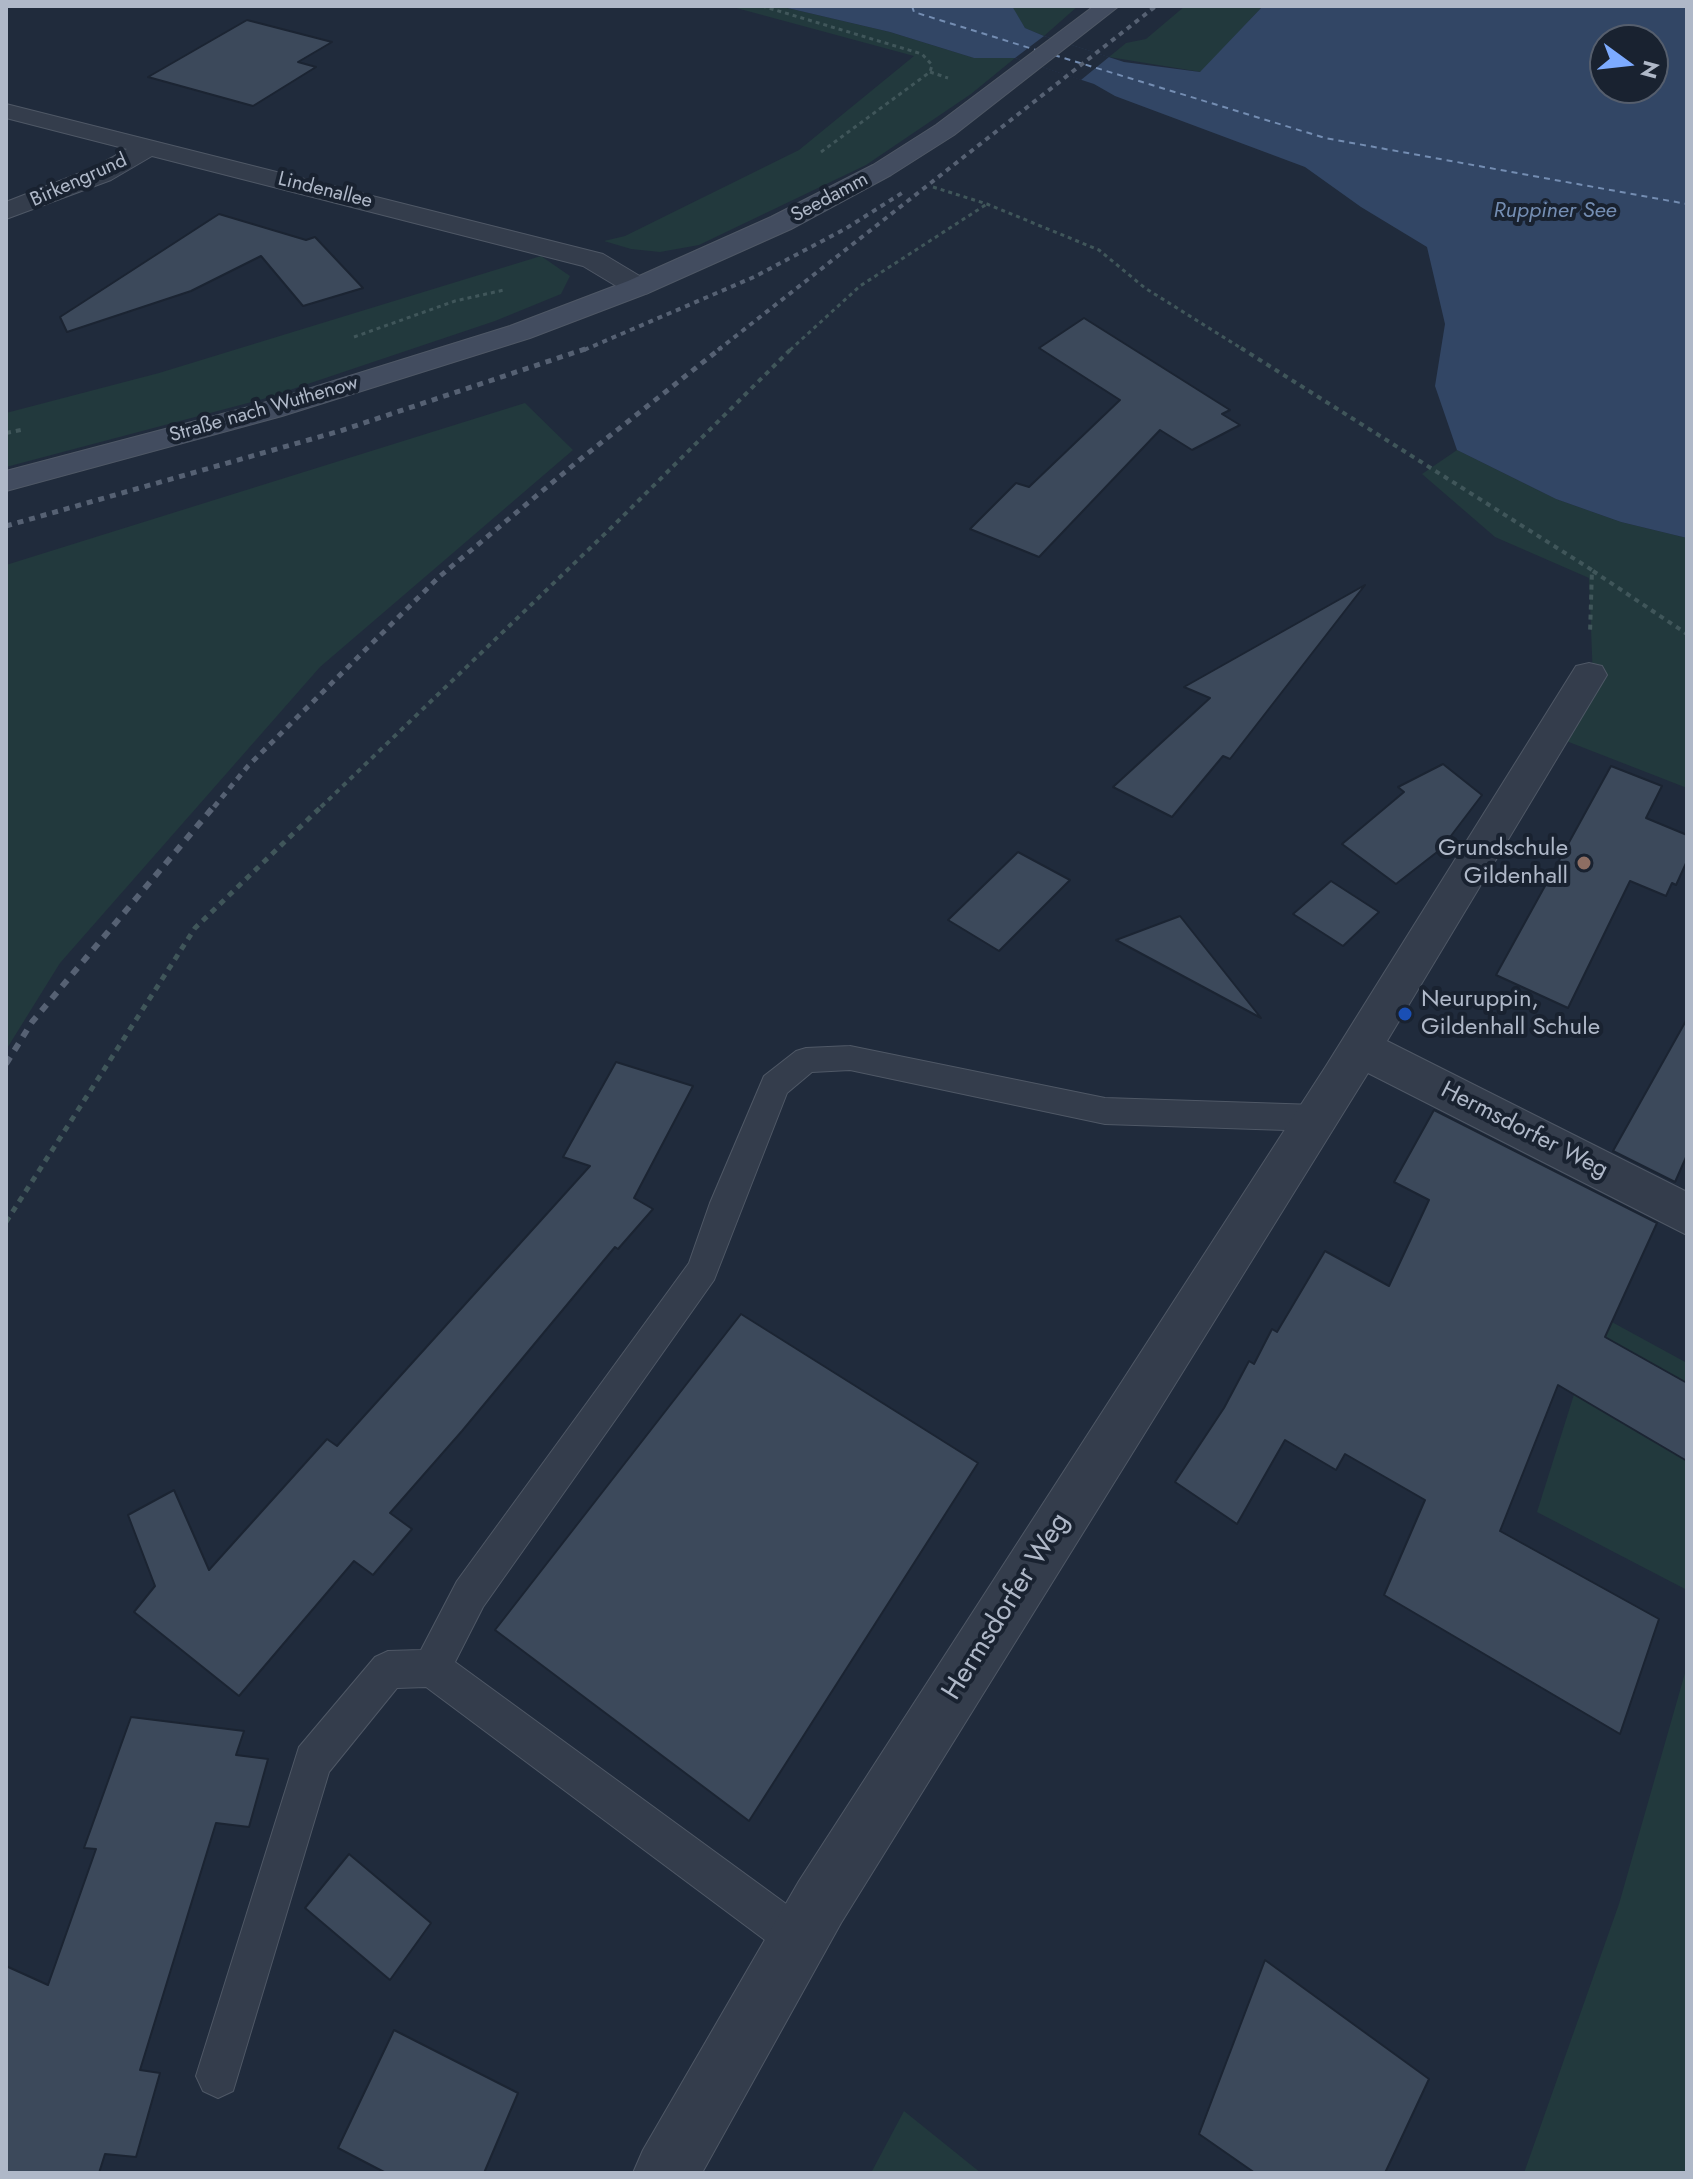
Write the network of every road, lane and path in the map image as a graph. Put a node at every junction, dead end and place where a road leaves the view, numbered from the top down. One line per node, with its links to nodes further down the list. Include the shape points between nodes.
1 (762, 6): 5 (path, via 922,54 932,65 930,72)
2 (1108, 6): 10 (main road, Seedamm, via 945,130 882,170 781,223)
3 (6, 111): 4 (street, Lindenallee)
4 (151, 146): 8 (street, Birkengrund, via 102,174); 9 (street, Lindenallee)
5 (811, 157)
6 (928, 185): 7 (path)
7 (987, 204): 16 (path, via 1099,250 1145,288); 22 (path, via 860,286 195,928)
8 (6, 211)
9 (593, 260): 10 (street, Lindenallee); 12 (path, via 562,277 455,301)
10 (638, 287): 11 (main road, Seedamm)
11 (520, 332): 15 (main road, Straße nach Wuthenow, via 271,410)
12 (342, 341)
13 (34, 427): 14 (path)
14 (6, 433)
15 (6, 481)
16 (1592, 570): 17 (path); 18 (path)
17 (1687, 634)
18 (1589, 675): 19 (street, Hermsdorfer Weg)
19 (1360, 1048): 20 (street, Hermsdorfer Weg); 21 (street, Hermsdorfer Weg)
20 (1316, 1118): 23 (lane, via 1105,1111 850,1058 806,1060 775,1085 703,1270 470,1594); 24 (street, Hermsdorfer Weg)
21 (1687, 1215)
22 (6, 1222)
23 (432, 1668): 24 (lane); 25 (lane, via 388,1670 313,1761)
24 (800, 1940): 26 (street, Hermsdorfer Weg)
25 (218, 2076)
26 (666, 2173)

